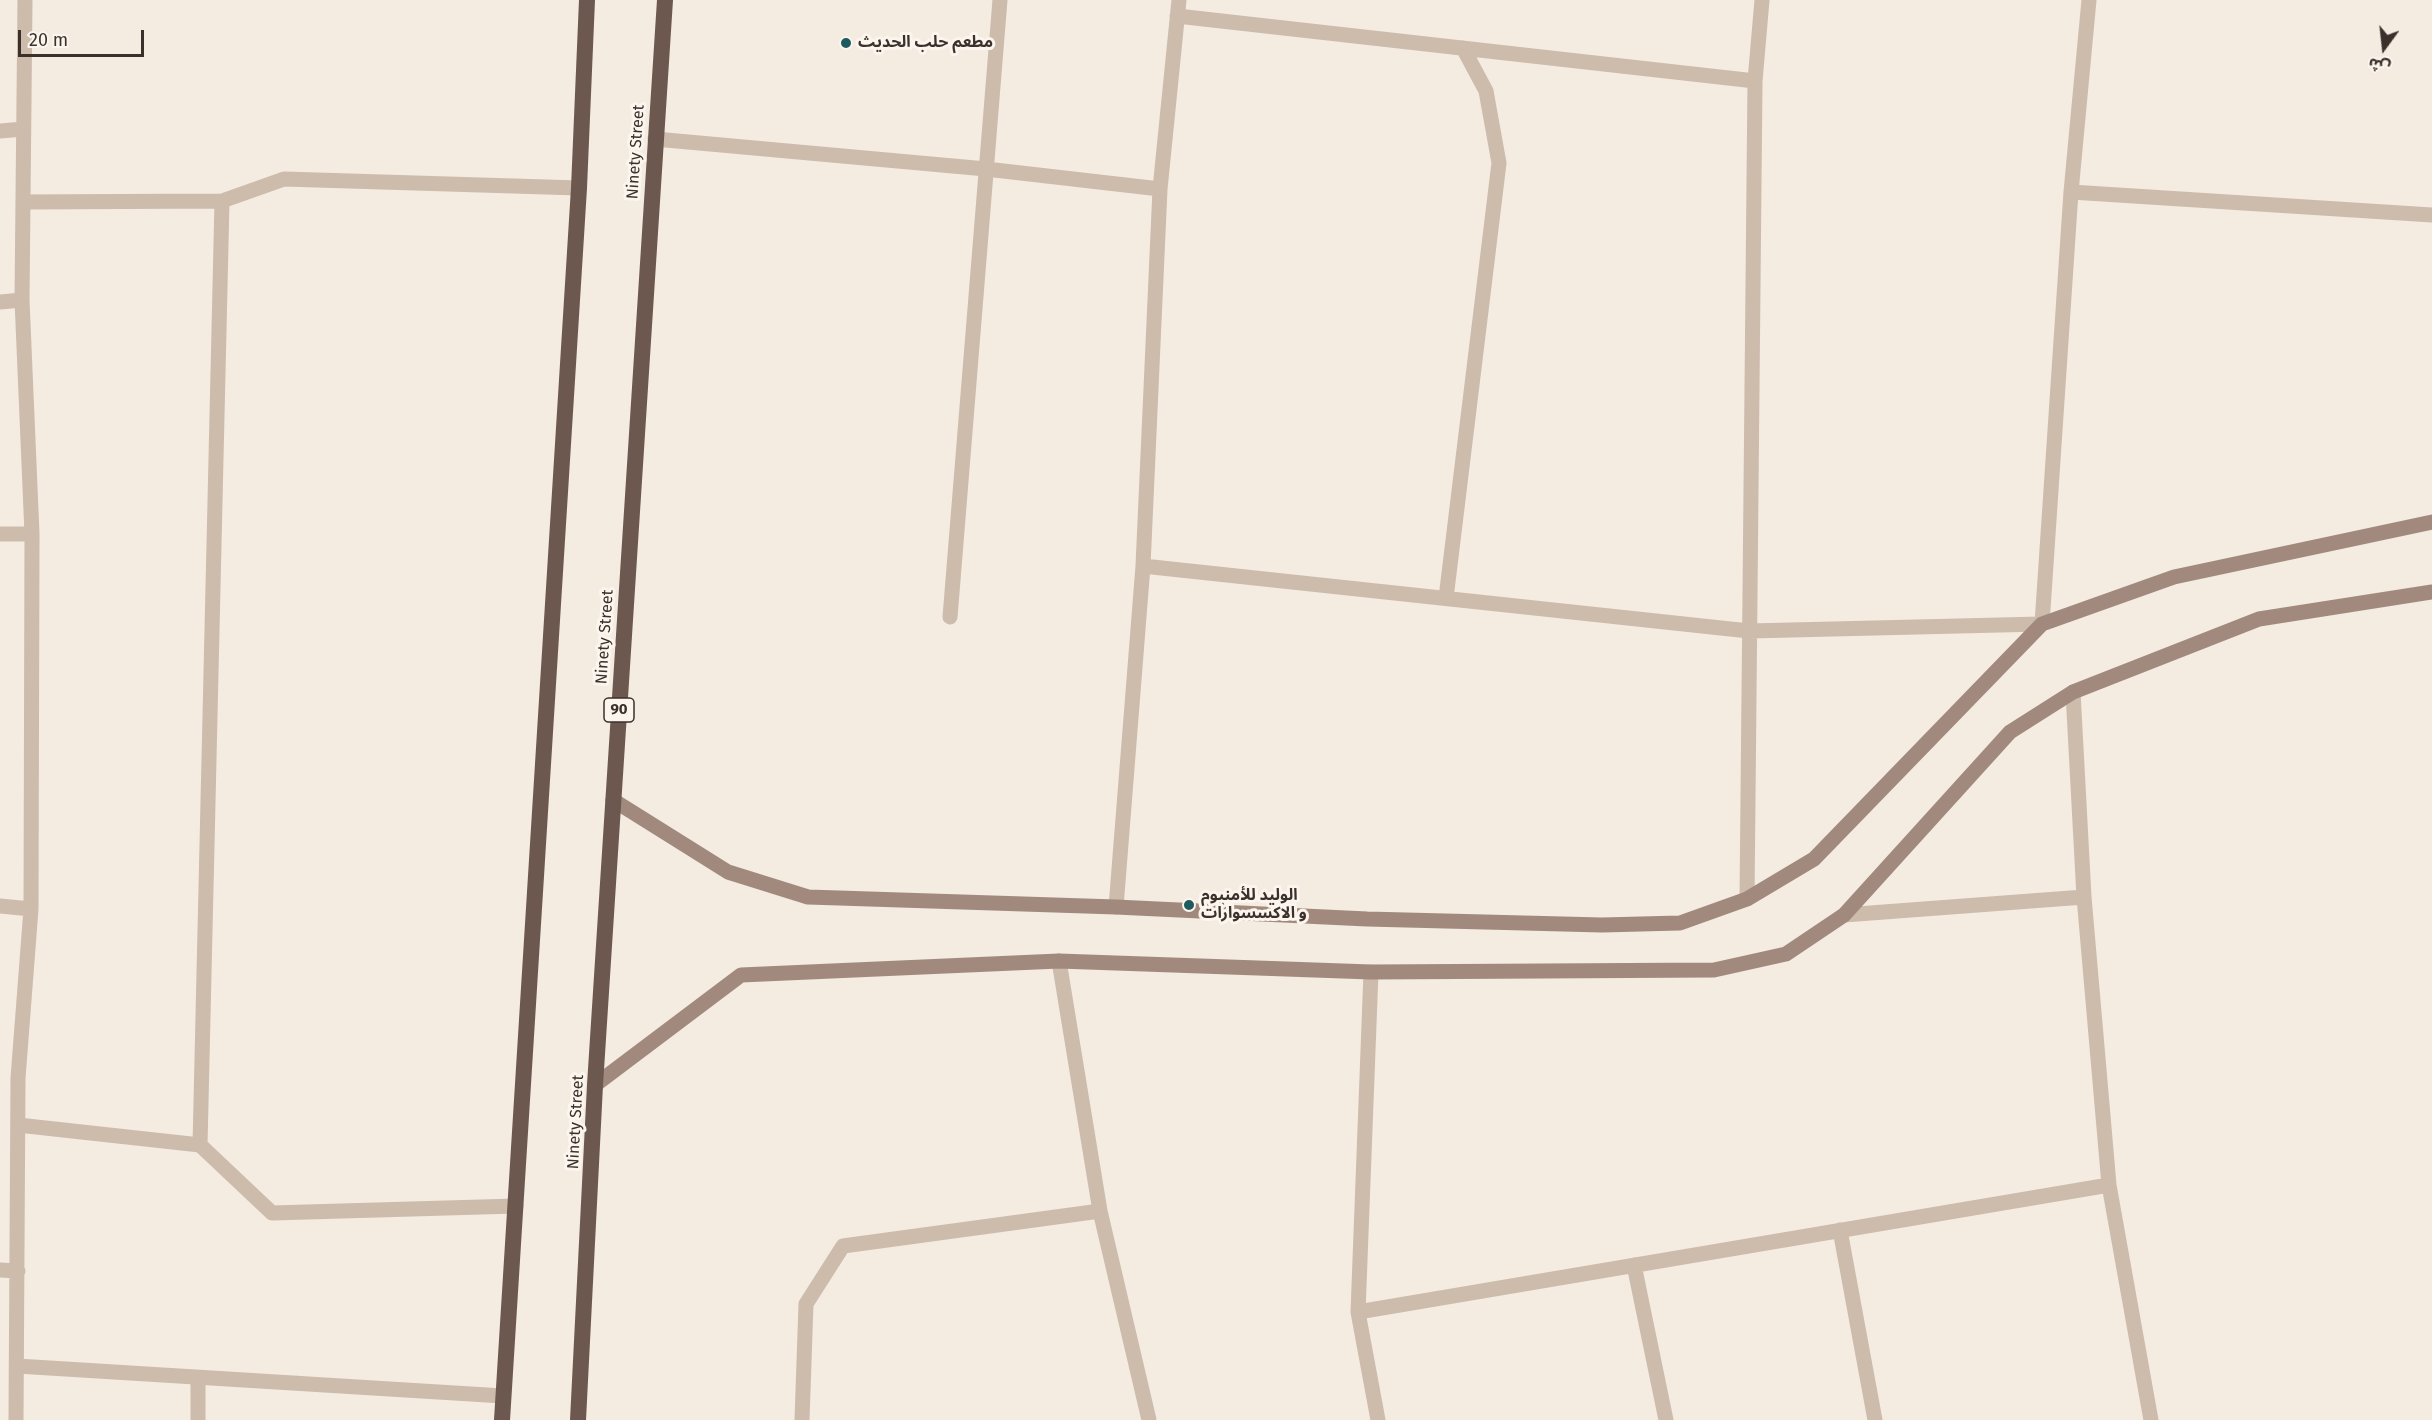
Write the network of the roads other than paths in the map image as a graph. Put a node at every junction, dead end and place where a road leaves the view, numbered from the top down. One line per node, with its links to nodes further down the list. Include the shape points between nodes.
1 (25, 0): 11 (street)
2 (587, 0): 15 (highway)
3 (665, 0): 13 (highway, Ninety Street / 90)
4 (1000, 0): 14 (street)
5 (1179, 0): 8 (street)
6 (1762, 0): 10 (street)
7 (2089, 0): 17 (street)
8 (1177, 16): 9 (street); 16 (street)
9 (1463, 48): 10 (street); 28 (street, via 1486,91 1499,163)
10 (1755, 81): 31 (street)
11 (23, 129): 12 (street); 19 (street)
12 (0, 131)
13 (655, 139): 14 (street); 33 (highway, Ninety Street / 90)
14 (986, 169): 16 (street); 29 (street)
15 (579, 188): 18 (street, via 284,178); 46 (highway)
16 (1160, 189): 26 (street)
17 (2071, 192): 20 (street); 30 (street)
18 (222, 201): 19 (street); 44 (street)
19 (23, 202): 21 (street)
20 (2432, 215)
21 (22, 300): 22 (street); 25 (street)
22 (0, 302)
23 (2432, 522): 30 (main road, via 2175,577)
24 (0, 534): 25 (street)
25 (32, 534): 38 (street)
26 (1143, 566): 28 (street); 37 (street)
27 (2432, 592): 32 (main road, via 2259,619)
28 (1446, 598): 31 (street)
29 (950, 616)
30 (2042, 624): 31 (street); 35 (main road, via 1814,859)
31 (1749, 631): 35 (street)
32 (2073, 692): 34 (street); 39 (main road, via 2010,732)
33 (613, 800): 37 (main road, via 728,872 808,897); 42 (highway, Ninety Street / 90)
34 (2084, 897): 39 (street); 45 (street)
35 (1747, 899): 37 (main road, via 1680,923 1602,925)
36 (0, 906): 38 (street)
37 (1116, 907)
38 (31, 909): 43 (street)
39 (1845, 915): 41 (main road, via 1786,954 1714,970)
40 (1059, 961): 41 (main road); 42 (main road, via 741,975); 47 (street)
41 (1371, 972): 52 (street)
42 (595, 1085): 59 (highway, Ninety Street / 90)
43 (18, 1125): 44 (street); 51 (street)
44 (200, 1145): 46 (street, via 272,1213)
45 (2109, 1185): 48 (street); 65 (street)
46 (516, 1206): 55 (highway)
47 (1100, 1211): 60 (street, via 843,1246 806,1304); 61 (street)
48 (1840, 1230): 49 (street); 64 (street)
49 (1634, 1265): 52 (street); 63 (street)
50 (0, 1270): 51 (street)
51 (18, 1271): 53 (street)
52 (1358, 1312): 62 (street)
53 (17, 1366): 54 (street); 56 (street)
54 (198, 1378): 55 (street); 57 (street)
55 (503, 1396): 58 (highway)
56 (16, 1420)
57 (198, 1420)
58 (502, 1420)
59 (578, 1420)
60 (802, 1420)
61 (1149, 1420)
62 (1378, 1420)
63 (1666, 1420)
64 (1875, 1420)
65 (2151, 1420)

